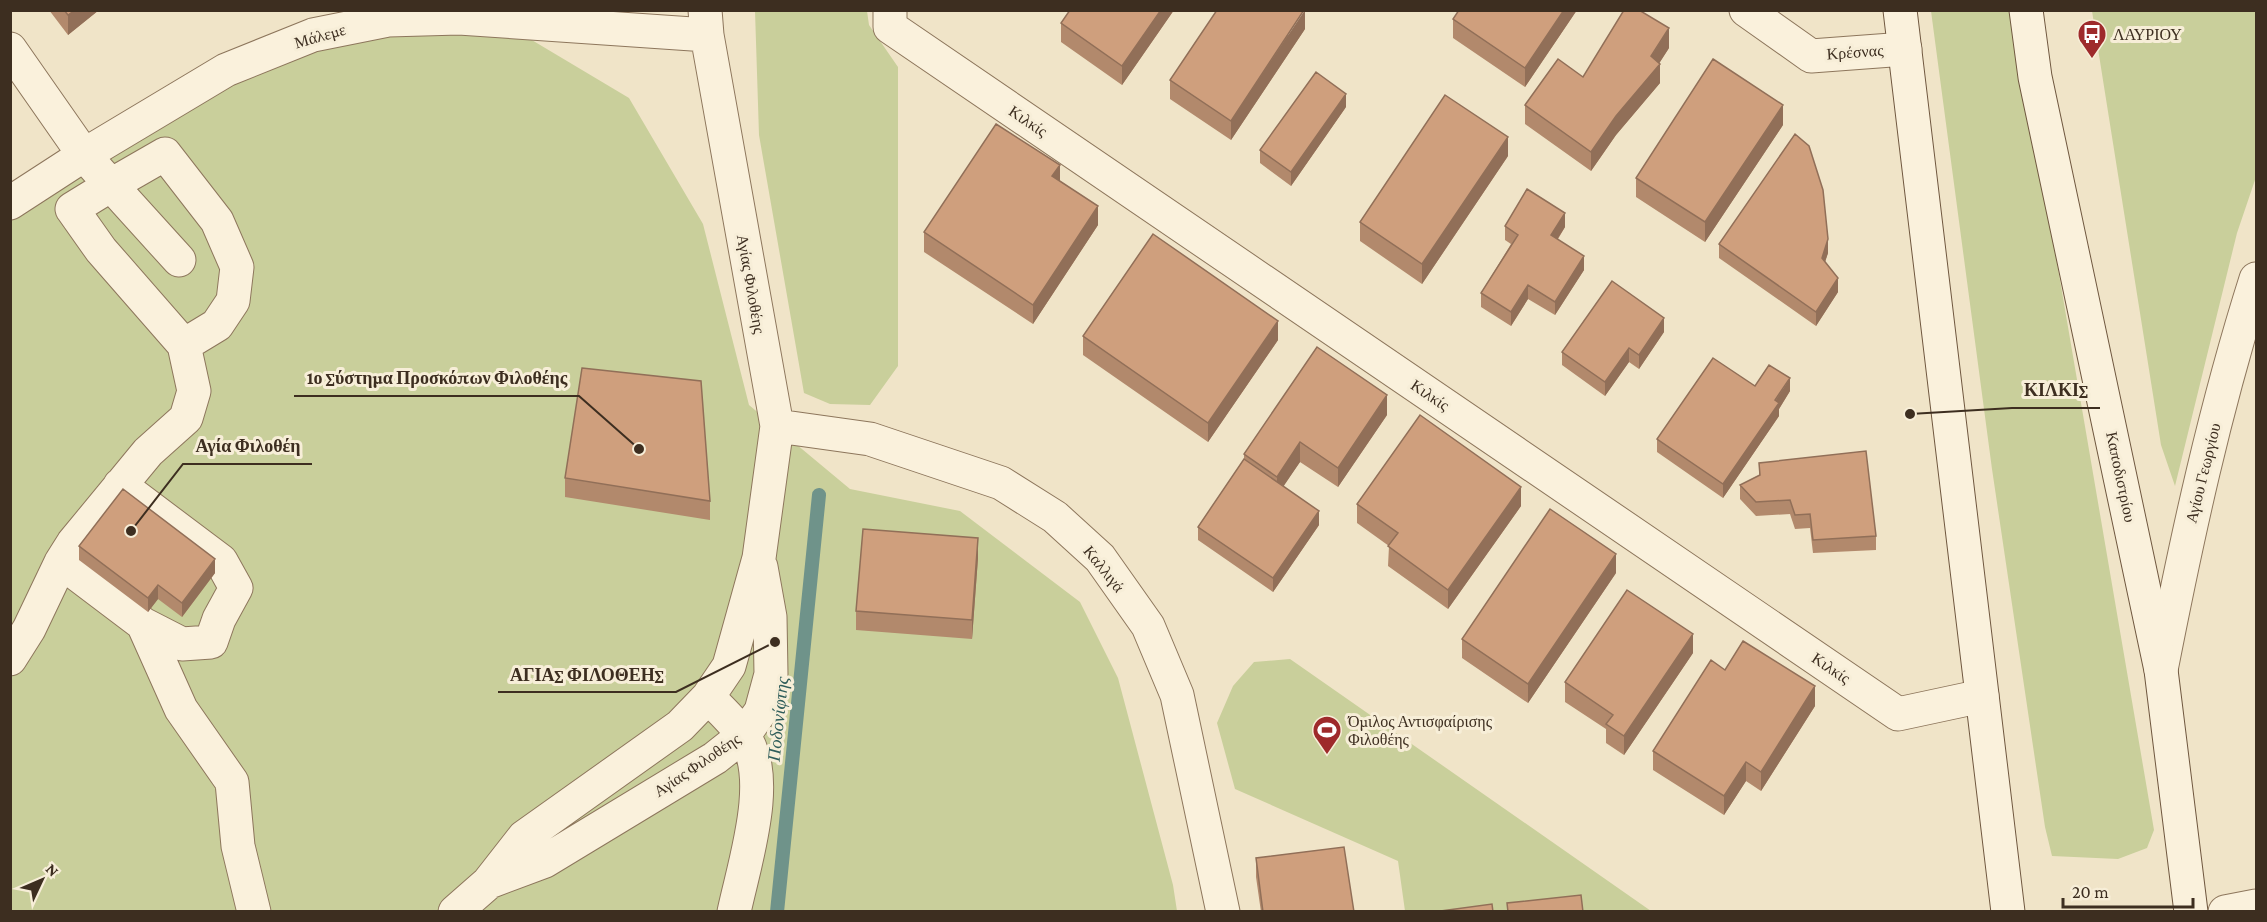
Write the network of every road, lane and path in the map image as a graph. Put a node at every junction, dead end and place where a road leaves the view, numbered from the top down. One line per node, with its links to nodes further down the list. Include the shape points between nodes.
1 (1746, 10): 6 (street, Κρέσνας, via 1811,56)
2 (1900, 10): 6 (street)
3 (2026, 10): 20 (street, Καποδιστρίου, via 2035,77)
4 (700, 19): 8 (street, Μάλεμε, via 388,20 313,35 226,69); 14 (street, Αγίας Φιλοθέης)
5 (890, 19): 21 (street, Κιλκίς, via 1898,714)
6 (1905, 48): 21 (street)
7 (10, 49): 8 (street)
8 (84, 155): 9 (street); 10 (street, Μάλεμε)
9 (111, 185): 11 (street); 13 (street, via 72,209 101,250); 13 (street, via 165,154 217,221 237,267 233,301 217,325)
10 (10, 203)
11 (179, 260)
12 (2256, 279): 20 (street, Αγίου Γεωργίου, via 2230,360 2190,525)
13 (184, 345): 15 (street, via 194,391 186,418 148,452)
14 (777, 426): 16 (street, Αγίας Φιλοθέης); 29 (street, Καλλιγά, via 870,439 1001,483 1055,517 1100,558 1148,626 1177,695)
15 (120, 485): 17 (street); 18 (street, via 221,561 236,588 211,642 182,645)
16 (759, 558): 22 (street, Αγίας Φιλοθέης, via 729,666); 23 (street, Αγίας Φιλοθέης, via 770,616 771,674 761,711)
17 (60, 562): 18 (street); 19 (street)
18 (143, 624): 26 (street, via 181,709 232,782 238,846)
19 (10, 659)
20 (2161, 670): 31 (street, Καποδιστρίου)
21 (1982, 696): 30 (street)
22 (708, 697): 23 (street); 24 (street, Αγίας Φιλοθέης, via 680,726 524,837)
23 (744, 735): 24 (street, Αγίας Φιλοθέης, via 715,758 545,861); 28 (street, via 754,756 756,808)
24 (488, 883): 27 (street, Αγίας Φιλοθέης)
25 (2256, 906): 32 (street)
26 (255, 912)
27 (455, 912)
28 (734, 912)
29 (1223, 912)
30 (2008, 912)
31 (2192, 912)
32 (2225, 912)

